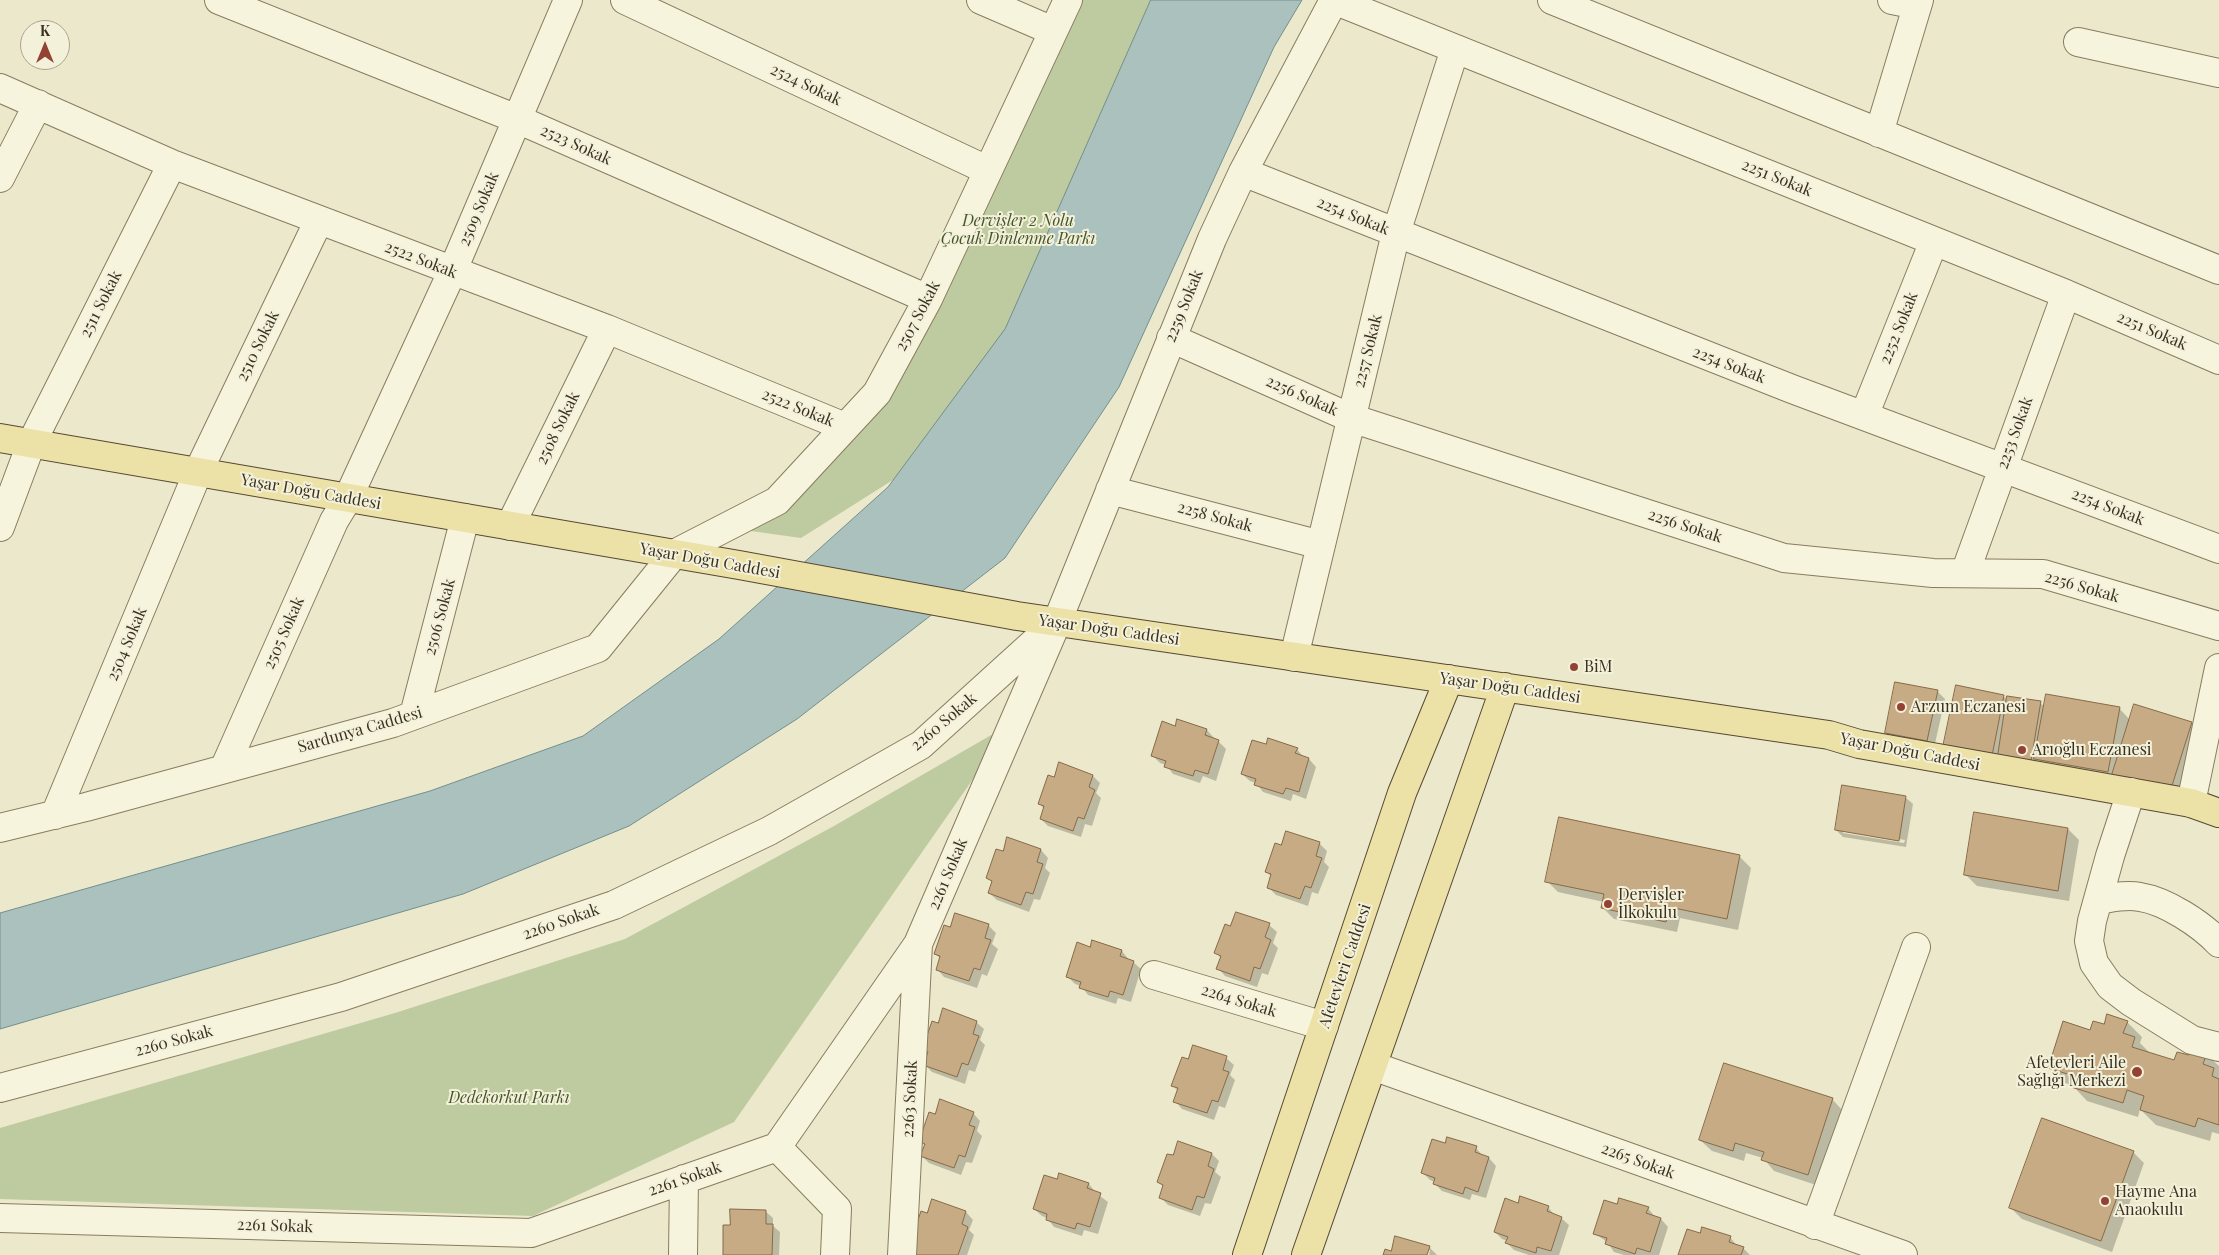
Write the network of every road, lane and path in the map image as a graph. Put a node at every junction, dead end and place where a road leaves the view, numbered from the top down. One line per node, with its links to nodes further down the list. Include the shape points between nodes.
1 (219, 0): 15 (street, 2523 Sokak)
2 (568, 0): 15 (street, 2509 Sokak)
3 (625, 0): 18 (street, 2524 Sokak)
4 (981, 0): 9 (street)
5 (1068, 0): 9 (street, 2507 Sokak)
6 (1334, 0): 11 (street, 2251 Sokak); 19 (street, 2259 Sokak)
7 (1552, 0): 16 (street)
8 (1909, 2): 16 (street)
9 (1053, 31): 18 (street, 2507 Sokak)
10 (2078, 42): 12 (street)
11 (1455, 49): 22 (street, 2257 Sokak); 23 (street, 2251 Sokak)
12 (2219, 73)
13 (0, 88): 14 (street, 2522 Sokak)
14 (38, 104): 17 (street, 2522 Sokak); 20 (street)
15 (517, 119): 25 (street, 2509 Sokak); 27 (street, 2523 Sokak)
16 (1879, 133): 24 (street)
17 (172, 164): 21 (street, 2522 Sokak); 35 (street, 2511 Sokak)
18 (987, 170): 27 (street, 2507 Sokak)
19 (1243, 172): 22 (street, 2254 Sokak); 29 (street, 2259 Sokak)
20 (0, 178)
21 (319, 220): 25 (street, 2522 Sokak); 37 (street, 2510 Sokak)
22 (1396, 234): 31 (street, 2254 Sokak); 32 (street, 2257 Sokak)
23 (1934, 241): 26 (street, 2251 Sokak); 31 (street, 2252 Sokak)
24 (2219, 270)
25 (452, 272): 28 (street, 2522 Sokak); 39 (street, 2509 Sokak)
26 (2066, 294): 30 (street, 2251 Sokak); 36 (street, 2253 Sokak)
27 (928, 299): 33 (street, 2507 Sokak, via 877,393)
28 (607, 329): 33 (street, 2522 Sokak); 41 (street, 2508 Sokak)
29 (1172, 338): 32 (street, 2256 Sokak); 38 (street, 2259 Sokak)
30 (2219, 360)
31 (1864, 416): 36 (street, 2254 Sokak)
32 (1352, 418): 43 (street, 2257 Sokak); 46 (street, 2256 Sokak, via 1784,558 1933,573)
33 (845, 427): 45 (street, 2507 Sokak, via 777,501)
34 (0, 438): 35 (main road, Yaşar Doğu Caddesi)
35 (31, 444): 37 (main road, Yaşar Doğu Caddesi); 42 (street, 2511 Sokak)
36 (2002, 467): 44 (street, 2254 Sokak); 46 (street, 2253 Sokak)
37 (198, 472): 39 (main road, Yaşar Doğu Caddesi); 58 (street, 2504 Sokak)
38 (1110, 490): 43 (street, 2258 Sokak); 47 (street, 2259 Sokak)
39 (348, 498): 40 (main road, Yaşar Doğu Caddesi); 54 (street, 2505 Sokak, via 334,521)
40 (465, 518): 41 (main road, Yaşar Doğu Caddesi); 53 (street, 2506 Sokak)
41 (510, 526): 45 (main road, Yaşar Doğu Caddesi)
42 (0, 527)
43 (1321, 544): 49 (street, 2257 Sokak)
44 (2219, 549)
45 (674, 554): 47 (main road, Yaşar Doğu Caddesi); 53 (street, Sardunya Caddesi, via 598,648)
46 (1965, 573): 48 (street, 2256 Sokak, via 2043,574)
47 (1057, 622): 49 (main road, Yaşar Doğu Caddesi); 62 (street, 2261 Sokak); 68 (street, 2260 Sokak, via 921,745 769,831 614,905 341,996)
48 (2219, 626)
49 (1294, 657): 51 (main road, Yaşar Doğu Caddesi)
50 (2219, 668): 56 (street)
51 (1449, 679): 52 (main road, Yaşar Doğu Caddesi); 65 (main road, Afetevleri Caddesi, via 1402,793)
52 (1505, 687): 55 (main road, Yaşar Doğu Caddesi, via 1828,735 1859,744); 67 (main road)
53 (414, 715): 54 (street, Sardunya Caddesi)
54 (224, 769): 58 (street, Sardunya Caddesi)
55 (2131, 792): 56 (main road, Yaşar Doğu Caddesi); 60 (street)
56 (2192, 803): 57 (main road, Yaşar Doğu Caddesi)
57 (2219, 813)
58 (55, 815): 59 (street, Sardunya Caddesi)
59 (0, 828)
60 (2098, 900): 61 (street, via 2125,896 2160,904 2205,928); 66 (street, via 2089,941 2094,963 2110,986 2192,1040)
61 (2219, 943)
62 (918, 944): 69 (street, 2261 Sokak); 75 (street, 2263 Sokak)
63 (1916, 947): 72 (street)
64 (1154, 975): 65 (street, 2264 Sokak)
65 (1324, 1026): 76 (main road, Afetevleri Caddesi)
66 (2219, 1046)
67 (1373, 1066): 72 (street, 2265 Sokak); 77 (main road)
68 (0, 1088)
69 (777, 1147): 70 (street, 2261 Sokak); 74 (street, via 837,1209)
70 (684, 1179): 71 (street, 2261 Sokak, via 531,1233); 73 (street)
71 (0, 1218)
72 (1815, 1225): 78 (street, 2265 Sokak)
73 (683, 1255)
74 (835, 1255)
75 (902, 1255)
76 (1247, 1255)
77 (1306, 1255)
78 (1903, 1255)

